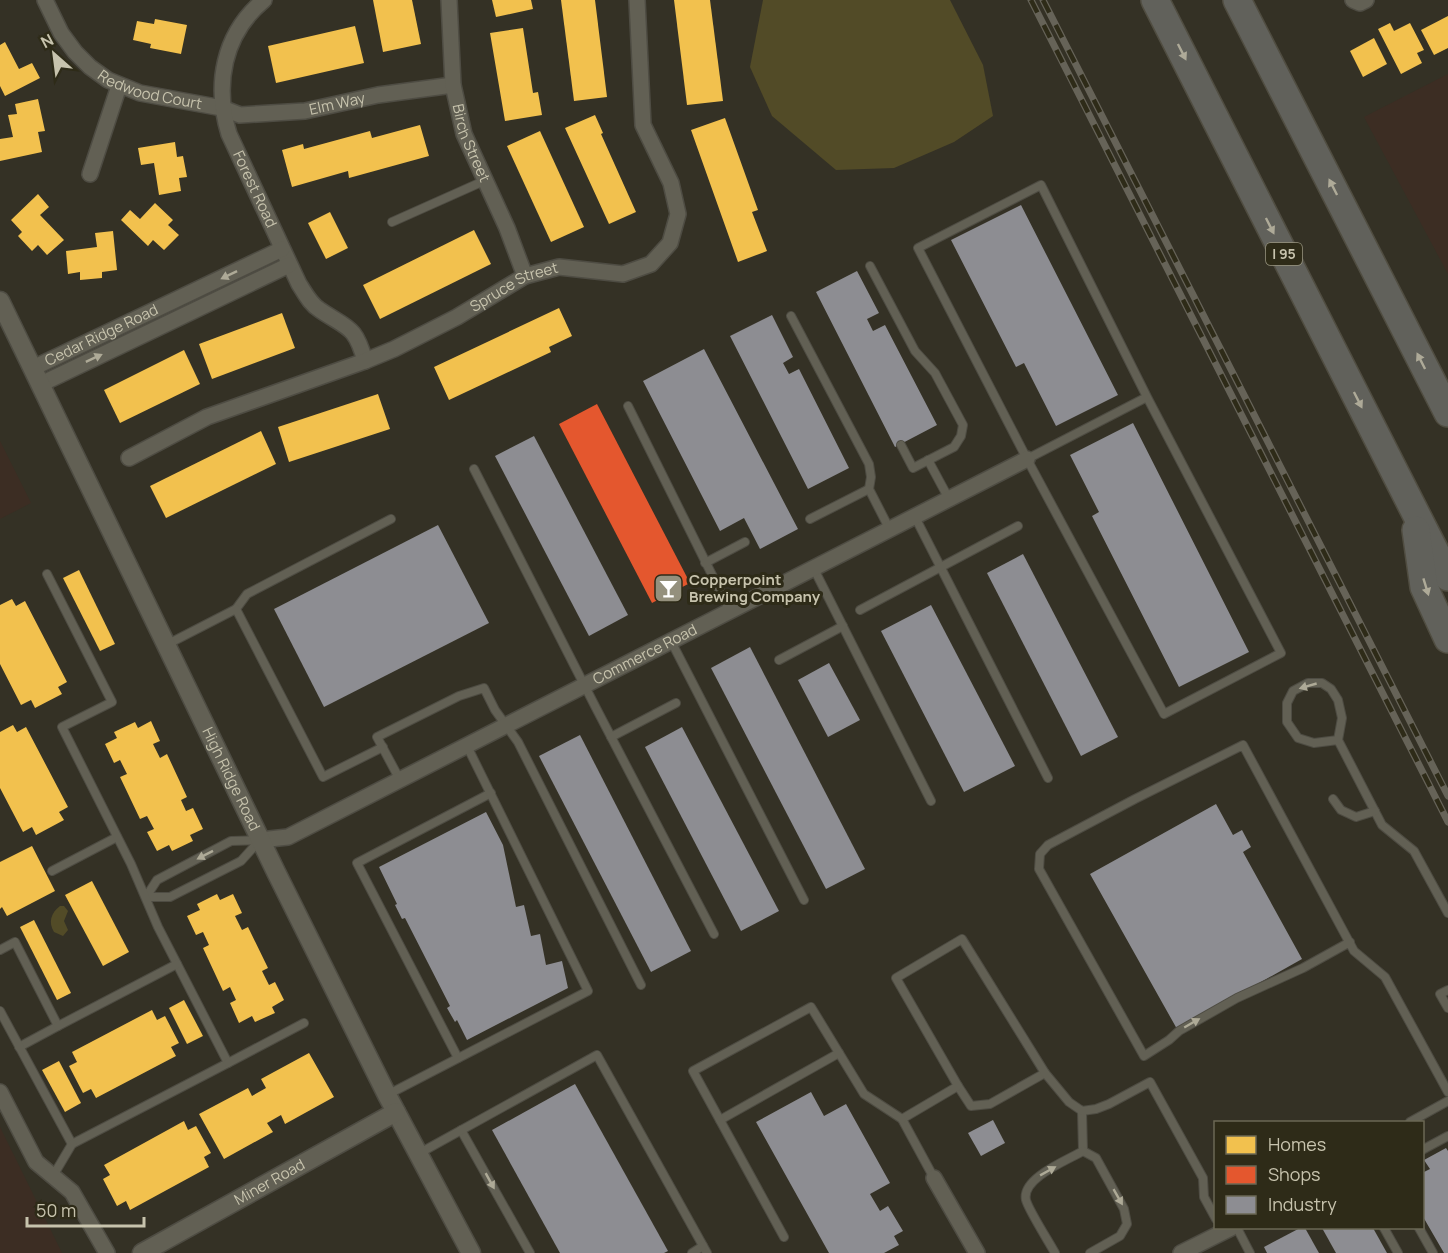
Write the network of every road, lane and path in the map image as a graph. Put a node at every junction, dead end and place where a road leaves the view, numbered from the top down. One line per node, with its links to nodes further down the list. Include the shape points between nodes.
1 (45, 0): 10 (street, Redwood Court, via 75,52)
2 (264, 0): 11 (street, Forest Road, via 240,26 228,50 222,75)
3 (449, 0): 9 (street, Birch Street)
4 (638, 0): 18 (street, Spruce Street, via 643,125 672,183 678,214 670,243 651,264 623,274 559,267)
5 (1155, 0): 35 (highway, I 95, one-way to 35)
6 (1237, 0): 27 (highway, one-way to 6)
7 (1353, 0): 8 (street)
8 (1366, 0)
9 (453, 85): 11 (street, Elm Way, via 378,95 305,111 240,115); 13 (street, Birch Street, via 464,134)
10 (119, 86): 11 (street, Redwood Court); 12 (street)
11 (222, 108): 15 (street, Forest Road, via 229,134)
12 (90, 174)
13 (486, 180): 14 (lane); 18 (street, Birch Street)
14 (392, 222)
15 (282, 249): 16 (street, Forest Road); 20 (street, Cedar Ridge Road, one-way to 20)
16 (289, 265): 22 (street, Cedar Ridge Road); 23 (street, Forest Road, via 310,302 353,332)
17 (870, 266): 31 (lane, via 915,351 935,373 963,425 954,447)
18 (525, 276): 23 (street, Spruce Street, via 458,317)
19 (0, 301): 24 (street, High Ridge Road)
20 (170, 303): 22 (street, Cedar Ridge Road); 24 (street, Cedar Ridge Road)
21 (791, 316): 33 (lane, via 869,464)
22 (177, 319): 24 (street, Cedar Ridge Road, one-way to 22)
23 (365, 362): 29 (street, Spruce Street, via 207,417)
24 (37, 376): 53 (street, High Ridge Road)
25 (1147, 397): 30 (lane); 30 (lane, via 1041,185 918,248); 30 (lane, via 1281,653 1164,714)
26 (628, 405): 42 (lane)
27 (1448, 413)
28 (902, 445): 31 (lane, via 913,468)
29 (129, 458)
30 (1027, 459): 34 (street, Commerce Road)
31 (928, 460): 34 (lane)
32 (474, 469): 55 (lane)
33 (869, 489): 38 (lane); 40 (lane)
34 (949, 499): 36 (street, Commerce Road)
35 (1413, 508): 46 (highway, I 95); 51 (highway, one-way to 51, via 1424,587)
36 (915, 517): 40 (street, Commerce Road); 43 (lane)
37 (391, 519): 47 (lane, via 247,594)
38 (810, 519)
39 (1018, 526): 43 (lane)
40 (890, 530): 44 (street, Commerce Road)
41 (744, 542): 42 (lane)
42 (705, 563): 49 (lane)
43 (941, 568): 48 (lane); 62 (lane)
44 (814, 569): 49 (street, Commerce Road); 50 (lane)
45 (47, 574): 68 (lane, via 112,702 62,728)
46 (1448, 577)
47 (236, 609): 53 (lane); 61 (lane, via 323,777)
48 (860, 610)
49 (730, 611): 52 (street, Commerce Road)
50 (843, 626): 54 (lane); 66 (lane)
51 (1448, 639)
52 (671, 641): 55 (street, Commerce Road); 72 (lane)
53 (166, 645): 69 (street, High Ridge Road)
54 (779, 660)
55 (584, 685): 57 (street, Commerce Road); 58 (lane)
56 (676, 703): 58 (lane)
57 (506, 726): 60 (street, Commerce Road); 61 (lane, via 484,688 459,696 378,737); 78 (lane, via 518,742)
58 (611, 737): 74 (lane)
59 (1338, 740): 59 (lane, one-way to 59, via 1342,718 1331,689 1322,683 1308,683 1293,691 1287,703 1287,722 1298,738 1314,743); 67 (lane)
60 (467, 746): 63 (street, Commerce Road); 64 (lane)
61 (383, 747): 63 (lane)
62 (1048, 778)
63 (400, 780): 69 (street, Commerce Road, via 288,837)
64 (491, 793): 86 (lane, via 588,991); 86 (lane, via 357,863)
65 (1333, 799): 67 (lane, via 1341,810 1356,817)
66 (931, 801)
67 (1375, 811): 73 (lane, via 1382,825 1414,851)
68 (117, 837): 70 (lane); 71 (lane)
69 (260, 840): 71 (lane, via 241,861 170,897); 71 (lane, one-way to 71, via 231,841 157,880); 92 (street, High Ridge Road)
70 (52, 871)
71 (146, 897): 77 (lane)
72 (804, 900)
73 (1448, 913)
74 (714, 934)
75 (1350, 942): 75 (lane, one-way to 75, via 1243,745 1048,845 1040,854 1039,869 1144,1056 1237,998); 91 (lane, via 1354,951 1385,977)
76 (0, 950): 83 (lane, via 15,942)
77 (177, 964): 83 (lane); 87 (lane)
78 (641, 985)
79 (1448, 990): 80 (lane, via 1440,994)
80 (1448, 1008)
81 (0, 1011): 84 (lane)
82 (304, 1023): 87 (lane)
83 (58, 1026): 84 (lane)
84 (19, 1047): 101 (lane)
85 (839, 1053): 96 (lane, via 864,1094); 97 (lane); 97 (lane, via 811,1007 693,1071)
86 (458, 1059): 92 (lane)
87 (228, 1063): 101 (lane)
88 (1045, 1073): 89 (lane, via 990,1104 971,1106); 89 (lane, via 963,939 896,978); 94 (lane, via 1069,1102)
89 (958, 1086): 96 (lane)
90 (0, 1092): 105 (street, via 39,1167)
91 (1448, 1092)
92 (387, 1095): 95 (street, High Ridge Road)
93 (1448, 1101): 98 (lane)
94 (1082, 1111): 103 (lane); 107 (lane, via 1109,1104 1150,1082 1203,1178 1204,1197)
95 (396, 1112): 104 (street, High Ridge Road); 116 (street, Miner Road)
96 (902, 1119): 106 (lane)
97 (720, 1120): 112 (lane)
98 (1412, 1121)
99 (461, 1130): 104 (lane); 113 (lane, via 597,1055); 118 (lane, one-way to 118)
100 (1448, 1136): 102 (lane)
101 (72, 1144): 105 (lane)
102 (1424, 1149)
103 (1083, 1151): 120 (lane, one-way to 103, via 1026,1200 1027,1188 1036,1178); 121 (lane, one-way to 121, via 1096,1158 1124,1209 1127,1224 1120,1236)
104 (418, 1154): 117 (street, High Ridge Road)
105 (52, 1176): 115 (street, via 75,1197)
106 (934, 1178): 114 (street)
107 (1214, 1211)
108 (1222, 1229): 122 (street)
109 (1227, 1229): 123 (lane)
110 (1385, 1229): 124 (lane)
111 (1420, 1229): 125 (lane)
112 (784, 1237)
113 (705, 1250): 119 (lane)
114 (973, 1252)
115 (107, 1253)
116 (142, 1253)
117 (471, 1253)
118 (530, 1253)
119 (692, 1253)
120 (1055, 1253)
121 (1089, 1253)
122 (1181, 1253)
123 (1251, 1253)
124 (1398, 1253)
125 (1433, 1253)

